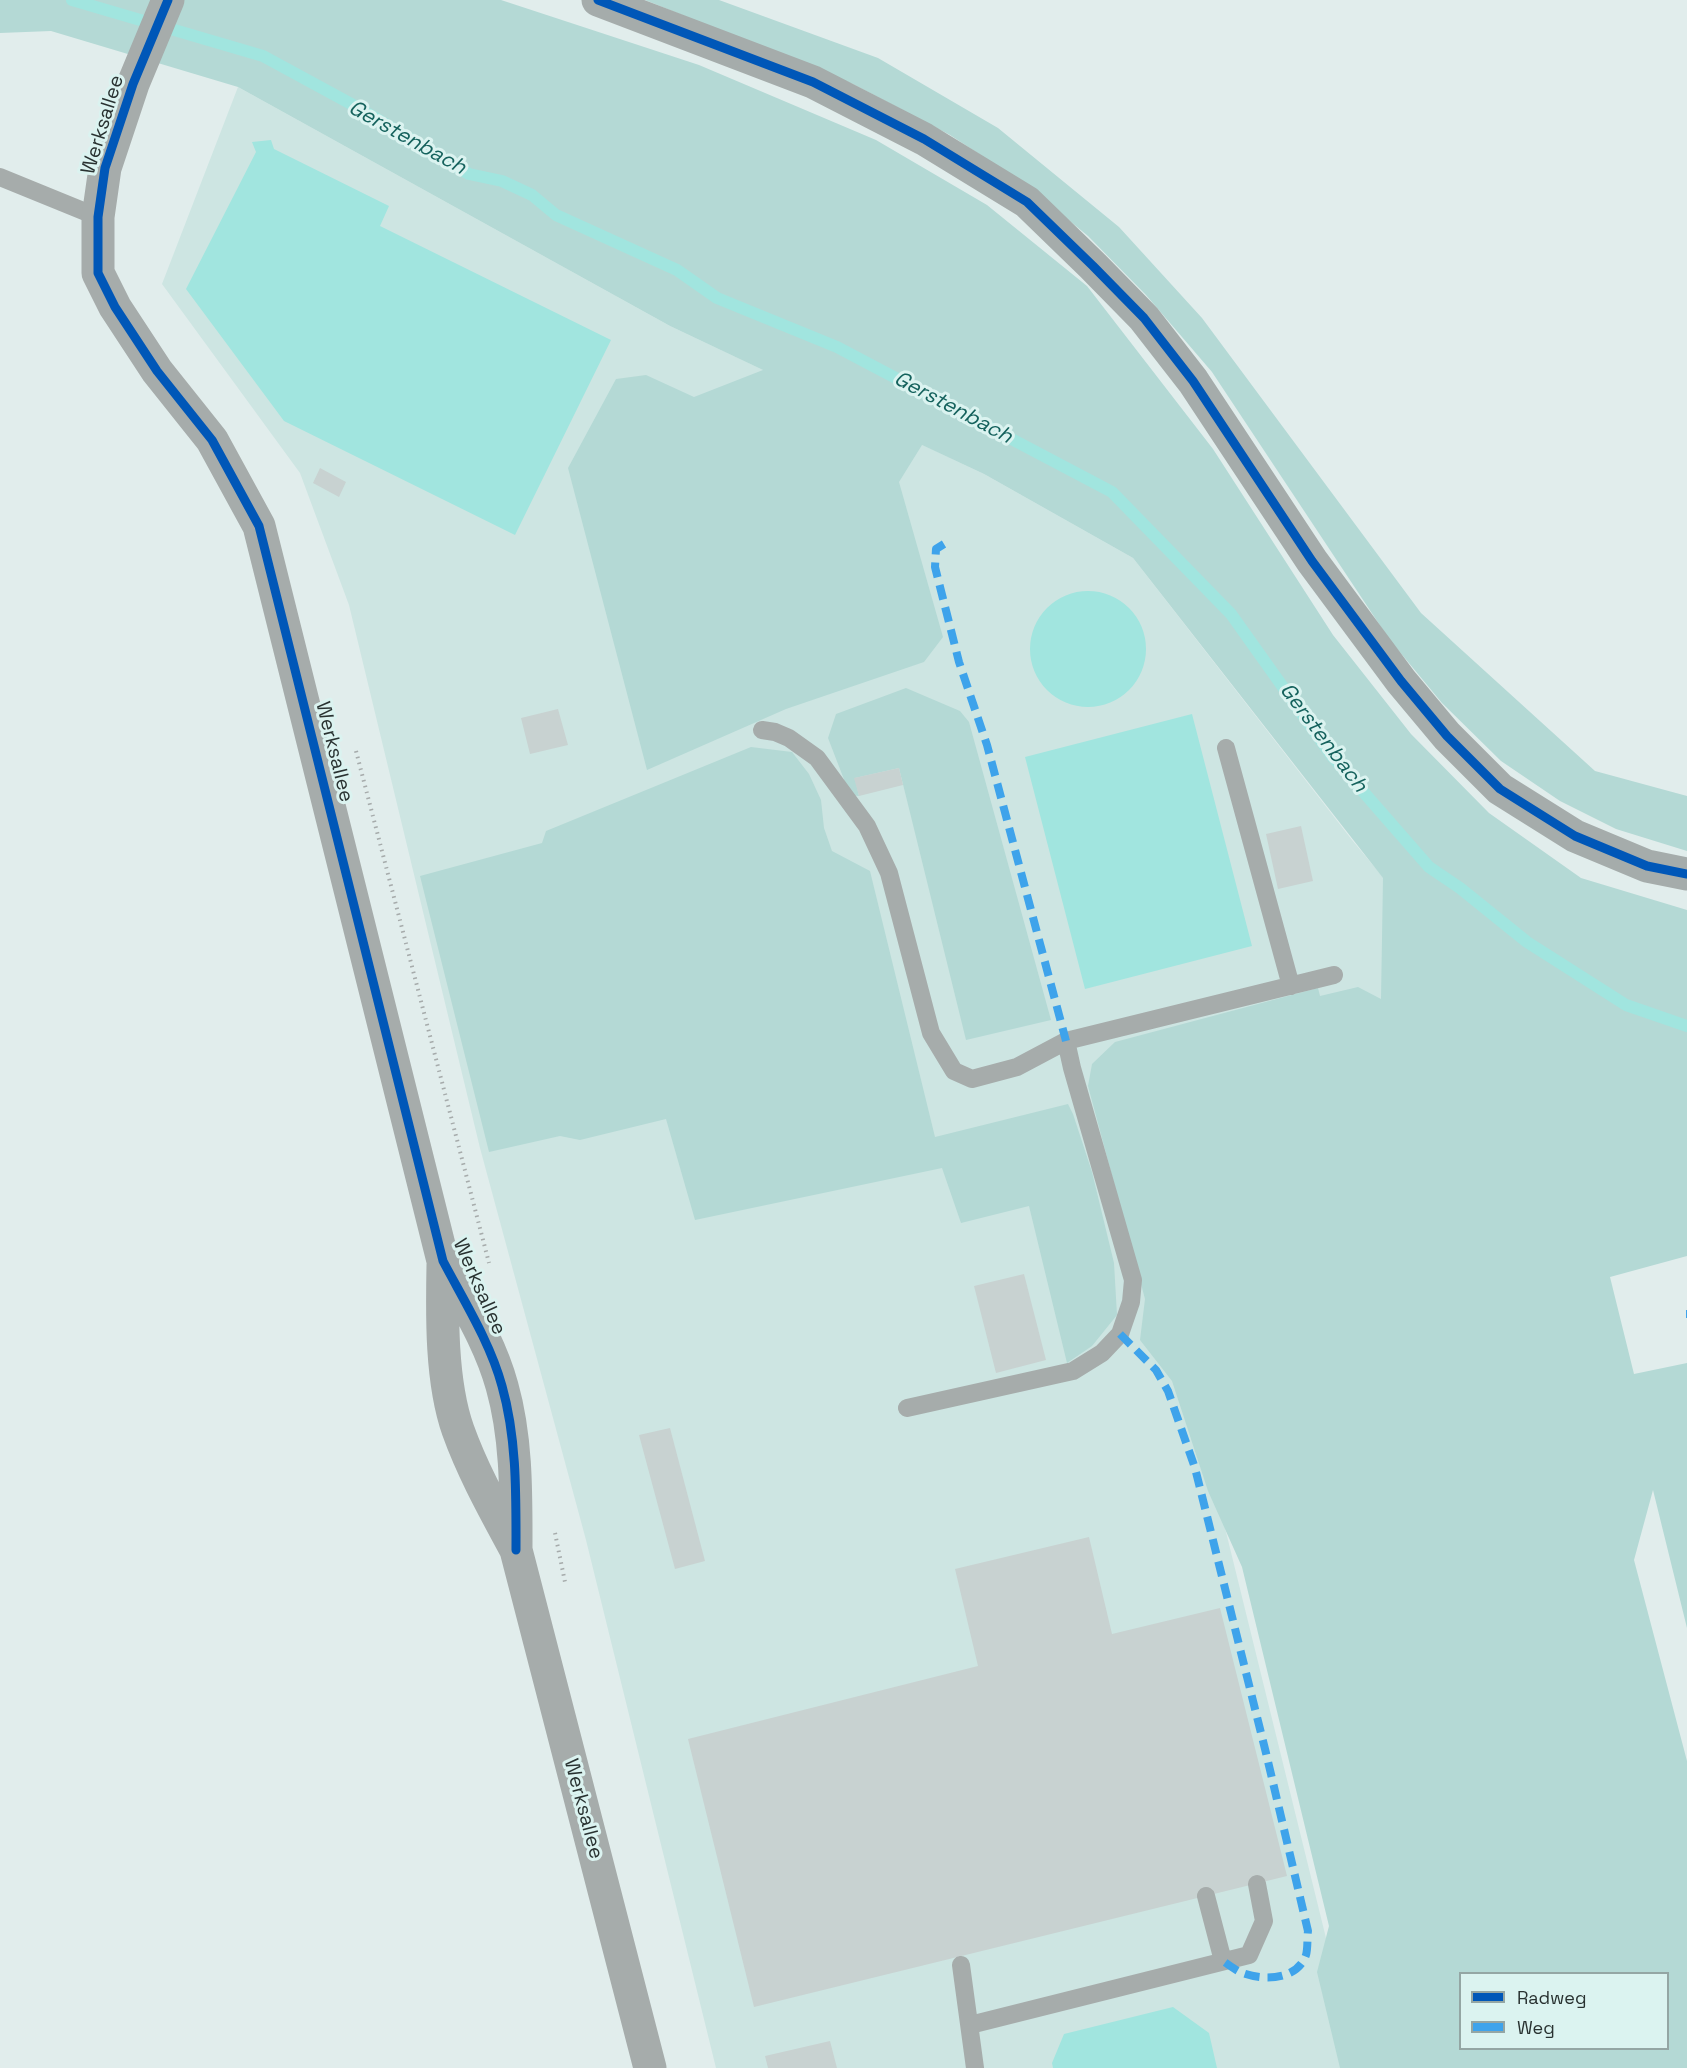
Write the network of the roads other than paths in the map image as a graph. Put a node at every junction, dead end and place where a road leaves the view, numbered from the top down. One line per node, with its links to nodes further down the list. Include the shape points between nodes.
1 (168, 0): 4 (street, Werksallee, via 133,84 105,168)
2 (598, 0): 7 (street, via 813,82 924,139 1027,202 1144,318 1200,391 1312,561 1447,736 1500,789 1575,836 1647,866)
3 (0, 177): 4 (lane)
4 (98, 217): 11 (street, Werksallee, via 98,273 115,307 157,371 212,440 259,526)
5 (762, 730): 10 (lane, via 789,738 816,758 867,826 890,873 931,1033 954,1071 972,1079 1017,1067)
6 (1226, 748): 9 (lane)
7 (1687, 874)
8 (1334, 975): 9 (lane)
9 (1291, 986): 10 (lane)
10 (1066, 1041): 12 (lane, via 1133,1280 1131,1302 1120,1334 1102,1353 1073,1371)
11 (443, 1262): 13 (street, Werksallee, via 473,1317 501,1384 513,1452); 13 (street, Werksallee, via 448,1390 457,1428)
12 (908, 1408)
13 (516, 1550): 19 (street, Werksallee)
14 (1257, 1884): 16 (lane, via 1264,1921 1249,1955)
15 (1206, 1896): 16 (lane)
16 (1223, 1962): 18 (lane)
17 (961, 1965): 18 (lane)
18 (970, 2025): 20 (lane)
19 (650, 2068)
20 (975, 2068)

